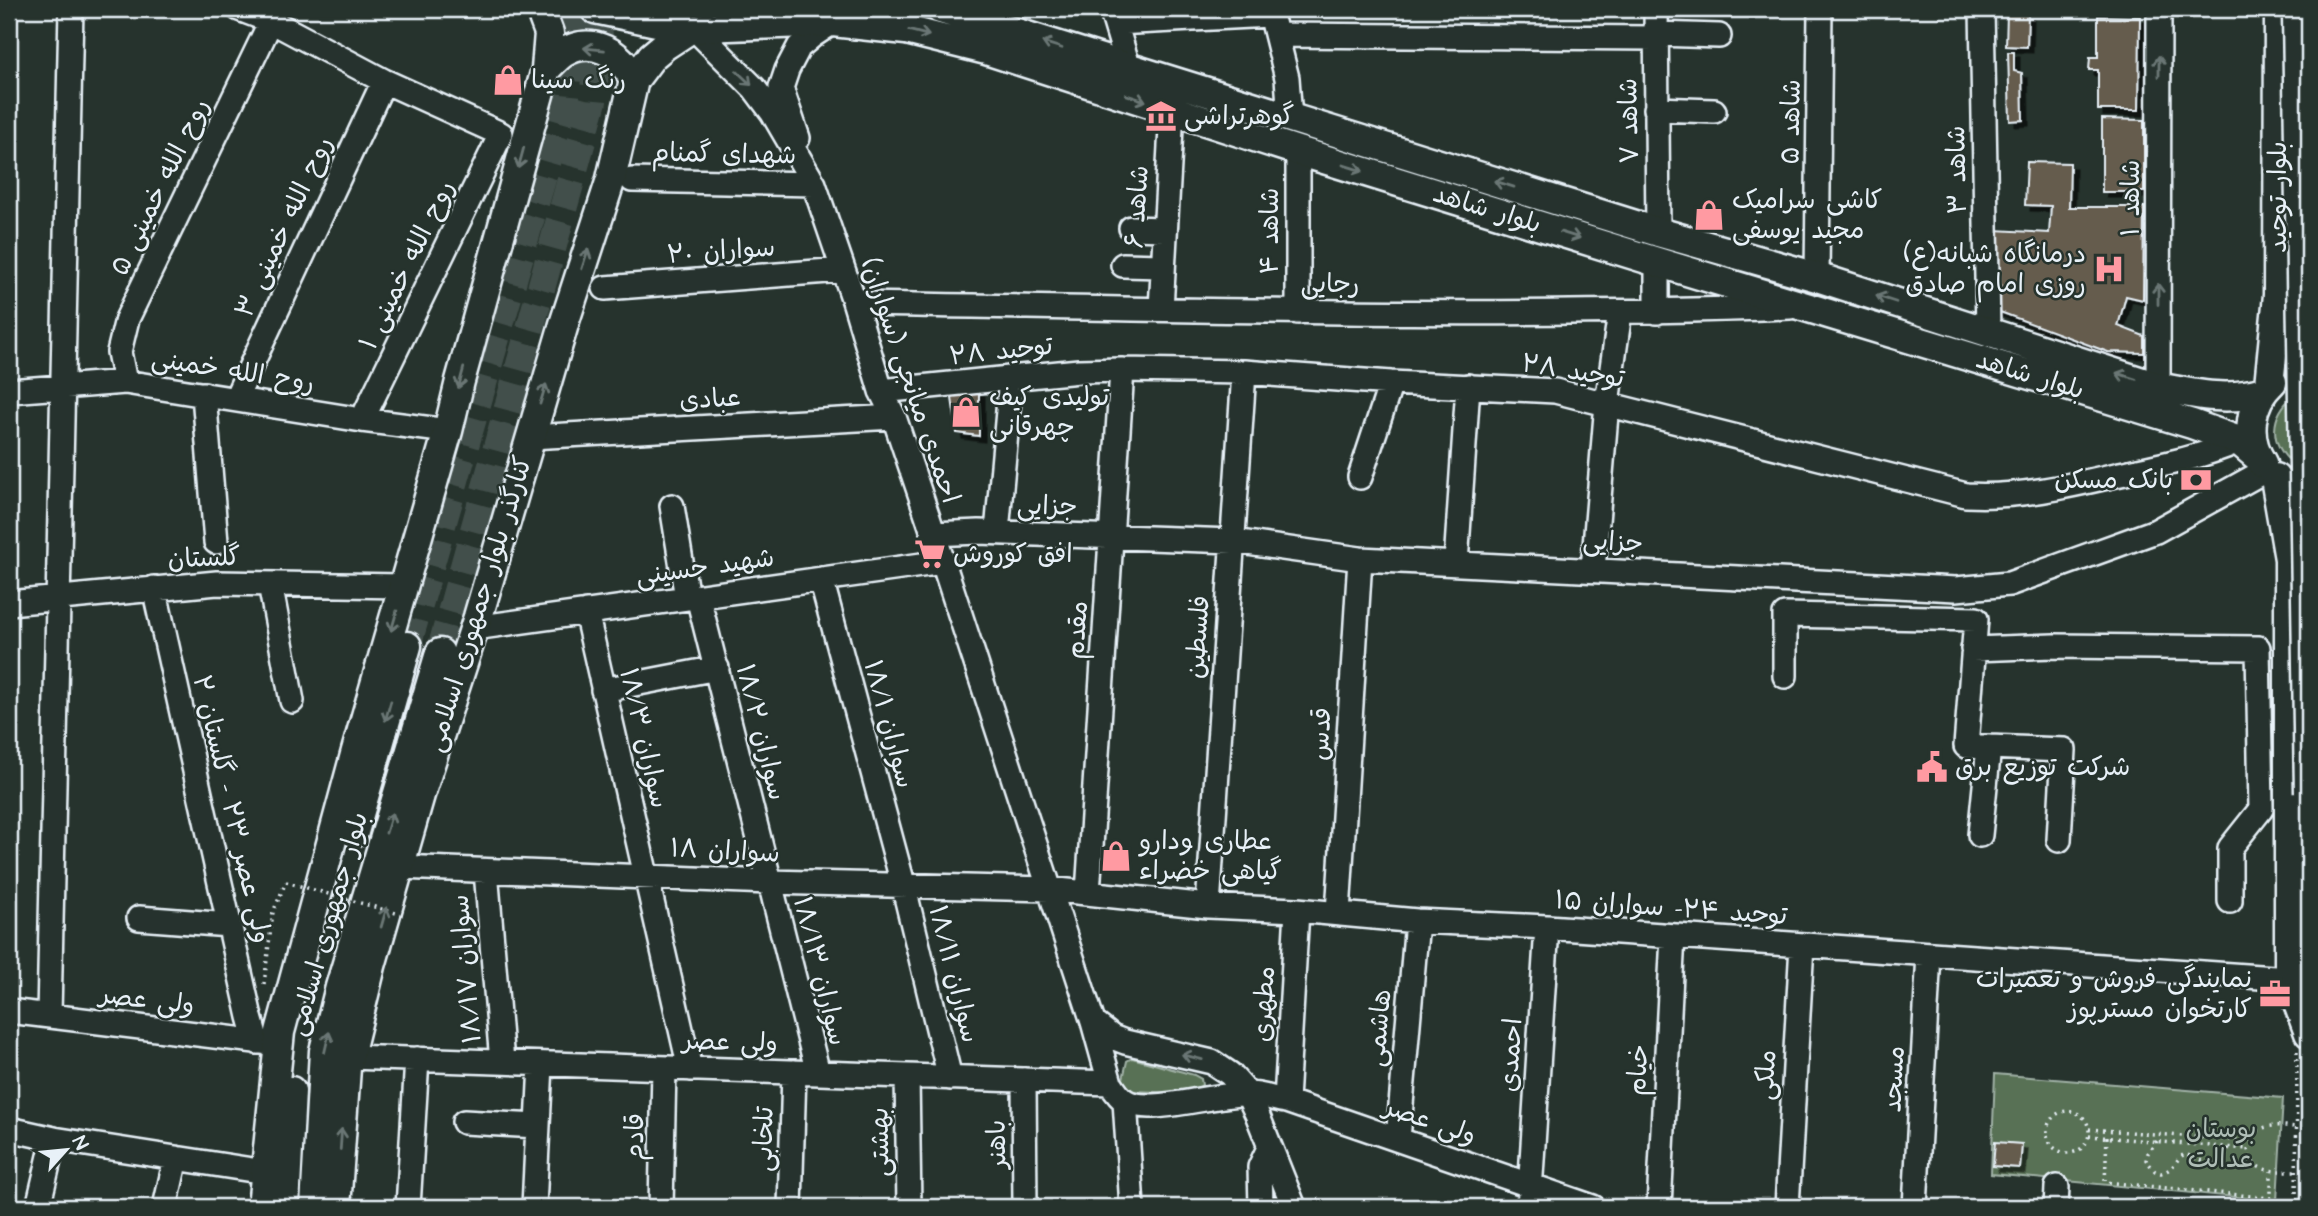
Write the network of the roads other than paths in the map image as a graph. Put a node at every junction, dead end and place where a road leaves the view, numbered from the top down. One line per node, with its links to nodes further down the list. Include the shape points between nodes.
1 (71, 9): 55 (street)
2 (239, 9): 13 (street)
3 (540, 9): 18 (main road, via 549,33)
4 (595, 9): 15 (main road, بلوار شاهد)
5 (940, 9): 19 (main road, بلوار شاهد, one-way to 5)
6 (1656, 9): 16 (street, شاهد ۷)
7 (1820, 9): 36 (street, شاهد ۵)
8 (1982, 9): 46 (street, شاهد ۳)
9 (2159, 9): 54 (street, شاهد ۱, one-way to 9)
10 (2291, 11): 38 (main road, بلوار توحید); 99 (main road, bridge)
11 (1113, 16): 12 (street); 19 (street)
12 (1272, 20): 16 (street); 25 (street, via 1287,78)
13 (271, 21): 21 (street); 51 (street, روح الله خمینی ۵, via 127,319 119,352)
14 (832, 22): 15 (main road, بلوار شاهد); 23 (main road, بلوار شاهد, one-way to 23, via 906,30 986,50); 28 (street, via 799,47 781,88)
15 (703, 24): 20 (main road, کنارگذر بلوار جمهوری اسلامی, via 652,56); 28 (street, احمدی میانجی (سواران), one-way to 28, via 772,112)
16 (1656, 36): 17 (street); 22 (street, شاهد ۷)
17 (1719, 36)
18 (546, 69): 20 (main road, one-way to 18, via 615,53 598,47 563,53); 66 (main road, one-way to 66)
19 (1129, 69): 25 (main road, بلوار شاهد)
20 (634, 80): 67 (main road, کنارگذر بلوار جمهوری اسلامی, one-way to 20, via 611,179)
21 (384, 81): 61 (street, روح الله خمینی ۳); 64 (street, روح الله خمینی ۱, via 501,134)
22 (1656, 109): 24 (street); 31 (street, شاهد ۷)
23 (1172, 110): 26 (main road, بلوار شاهد); 30 (street, شاهد ۶)
24 (1714, 111)
25 (1290, 117): 31 (main road, بلوار شاهد, one-way to 25)
26 (1298, 151): 32 (main road, بلوار شاهد, one-way to 32); 42 (street, شاهد ۴)
27 (632, 180): 28 (street, شهدای گمنام)
28 (814, 184): 35 (street, احمدی میانجی (سواران))
29 (1131, 228): 30 (street)
30 (1164, 229): 34 (street, شاهد ۶)
31 (1658, 232): 36 (main road, بلوار شاهد)
32 (1657, 262): 40 (main road, بلوار شاهد); 44 (street)
33 (1123, 265): 34 (street)
34 (1162, 266): 41 (street, شاهد ۶)
35 (842, 270): 37 (street, سواران ۲۰); 39 (street, احمدی میانجی (سواران))
36 (1817, 277): 46 (main road, بلوار شاهد, one-way to 36)
37 (604, 288)
38 (2278, 295): 45 (main road); 56 (main road, بلوار توحید)
39 (855, 304): 41 (street, رجایی); 58 (street, احمدی میانجی (سواران))
40 (1804, 306): 44 (street, رجایی); 65 (main road, بلوار شاهد)
41 (1161, 309): 42 (street, رجایی)
42 (1298, 312): 43 (street, رجایی)
43 (1620, 312): 44 (street, رجایی); 62 (street)
44 (1657, 312)
45 (2309, 313)
46 (1988, 331): 54 (main road, بلوار شاهد, one-way to 46)
47 (2309, 367): 56 (main road, بلوار شاهد, via 2282,375)
48 (1122, 370): 49 (street, توحید ۲۸); 50 (street, توحید ۲۸); 74 (street, مقدم)
49 (1244, 372): 52 (street, توحید ۲۸); 75 (street, فلسطین)
50 (1011, 377): 58 (street, توحید ۲۸); 72 (street)
51 (125, 382): 55 (street, روح الله خمینی); 59 (street, روح الله خمینی)
52 (1391, 383): 53 (street, توحید ۲۸); 69 (street)
53 (1468, 386): 62 (street, توحید ۲۸, via 1555,391); 80 (street)
54 (2158, 387): 60 (main road, بلوار شاهد)
55 (64, 388): 57 (street, روح الله خمینی); 87 (street)
56 (2266, 388): 60 (main road, بلوار شاهد, via 2246,397); 68 (main road, بلوار توحید, via 2252,416)
57 (9, 391)
58 (881, 391): 63 (street, احمدی میانجی (سواران))
59 (204, 394): 61 (street, روح الله خمینی); 76 (street)
60 (2199, 395): 65 (main road, via 2211,400 2218,412 2214,422)
61 (236, 398): 64 (street, روح الله خمینی)
62 (1607, 403): 68 (street, توحید ۲۸, via 1966,495 2046,491 2203,456); 81 (street)
63 (894, 417): 67 (street, عبادی); 73 (street, احمدی میانجی (سواران))
64 (362, 420): 66 (street, روح الله خمینی)
65 (2197, 426): 68 (main road, بلوار شاهد)
66 (448, 431): 84 (main road)
67 (530, 438): 90 (main road, کنارگذر بلوار جمهوری اسلامی)
68 (2260, 462): 70 (main road, بلوار شاهد, via 2289,486); 77 (main road); 81 (street, جزایی, via 2156,531 2009,584 1956,589)
69 (1360, 477)
70 (2309, 491)
71 (672, 506): 86 (street, سواران ۱۸/۲)
72 (997, 532): 73 (street, جزایی); 74 (street, جزایی)
73 (932, 534): 79 (street, احمدی میانجی (سواران))
74 (1111, 535): 75 (street, جزایی); 109 (street, مقدم)
75 (1233, 541): 78 (street, جزایی); 111 (street, فلسطین)
76 (216, 542)
77 (2299, 551): 99 (main road)
78 (1360, 559): 80 (street, جزایی); 113 (street, قدس)
79 (943, 562): 82 (street, شهید حسینی); 108 (street, احمدی میانجی (سواران))
80 (1456, 563): 81 (street, جزایی)
81 (1593, 569)
82 (821, 579): 86 (street, شهید حسینی); 107 (street, سواران ۱۸/۱)
83 (270, 584): 84 (street, گلستان); 85 (street, گلستان); 97 (street)
84 (403, 586): 126 (main road, one-way to 126)
85 (153, 589): 87 (street, گلستان); 116 (street, ولی عصر ۲۳ - گلستان ۲)
86 (692, 597): 89 (street, شهید حسینی); 94 (street, سواران ۱۸/۲)
87 (57, 598): 88 (street, گلستان); 123 (street)
88 (9, 603)
89 (586, 612): 90 (street, شهید حسینی); 96 (street, سواران ۱۸/۳)
90 (474, 628): 103 (main road, کنارگذر بلوار جمهوری اسلامی)
91 (407, 646): 154 (main road, بلوار جمهوری اسلامی, one-way to 154, via 293,1049)
92 (1973, 649): 95 (street, via 1976,619 1786,615); 98 (street, via 1966,746); 100 (street, via 2258,648)
93 (440, 653): 155 (main road, بلوار جمهوری اسلامی, one-way to 93, via 324,1051)
94 (717, 668): 96 (street); 106 (street, سواران ۱۸/۲)
95 (1785, 676)
96 (603, 690): 105 (street, سواران ۱۸/۳)
97 (292, 701)
98 (1989, 747): 101 (street); 102 (street, via 2064,750)
99 (2299, 802): 100 (street); 121 (main road)
100 (2261, 808): 110 (street, via 2230,848)
101 (1980, 835)
102 (2059, 839)
103 (399, 867): 104 (street, سواران ۱۸); 127 (main road, کنارگذر بلوار جمهوری اسلامی, one-way to 103)
104 (486, 870): 105 (street, سواران ۱۸); 129 (street, سواران ۱۸/۱۷)
105 (647, 876): 106 (street, سواران ۱۸); 132 (street, سواران ۱۸/۳)
106 (769, 882): 107 (street, سواران ۱۸); 134 (street, سواران ۱۸/۱۳)
107 (904, 884): 108 (street, سواران ۱۸); 136 (street, سواران ۱۸/۱۱)
108 (1049, 889): 109 (street, توحید ۲۴- سواران ۱۵); 124 (street, احمدی میانجی (سواران))
109 (1088, 893): 111 (street, توحید ۲۴- سواران ۱۵)
110 (2230, 901)
111 (1208, 906): 112 (street, توحید ۲۴- سواران ۱۵)
112 (1297, 910): 113 (street, توحید ۲۴- سواران ۱۵); 141 (street, مطهری)
113 (1338, 913): 115 (street, توحید ۲۴- سواران ۱۵)
114 (139, 918): 116 (street)
115 (1416, 921): 117 (street, توحید ۲۴- سواران ۱۵); 146 (street, هاشمی)
116 (229, 925): 126 (street, ولی عصر ۲۳ - گلستان ۲)
117 (1547, 927): 118 (street, توحید ۲۴- سواران ۱۵); 150 (street, احمدی)
118 (1673, 936): 119 (street, توحید ۲۴- سواران ۱۵); 167 (street, خیام)
119 (1802, 945): 120 (street, توحید ۲۴- سواران ۱۵); 168 (street, ملکی)
120 (1929, 954): 121 (street, توحید ۲۴- سواران ۱۵); 169 (street, مسجد)
121 (2289, 979): 125 (main road)
122 (9, 1011): 123 (street, ولی عصر)
123 (49, 1015): 126 (street, ولی عصر)
124 (1093, 1022): 138 (street, احمدی میانجی (سواران)); 139 (street, one-way to 124, via 1212,1062 1125,1042)
125 (2303, 1036)
126 (268, 1043): 149 (main road)
127 (349, 1057): 128 (street, ولی عصر); 156 (main road, کنارگذر بلوار جمهوری اسلامی, one-way to 127)
128 (417, 1059): 129 (street, ولی عصر); 157 (street)
129 (502, 1062): 130 (street, ولی عصر)
130 (541, 1064): 131 (street, ولی عصر); 143 (street)
131 (664, 1068): 132 (street, ولی عصر); 159 (street, قادم)
132 (690, 1069): 133 (street, ولی عصر)
133 (793, 1072): 134 (street, ولی عصر); 160 (street, تلخابی)
134 (818, 1073): 135 (street, ولی عصر)
135 (907, 1076): 136 (street, ولی عصر); 161 (street, بهشتی)
136 (950, 1078): 137 (street, ولی عصر)
137 (1024, 1080): 138 (street, ولی عصر); 162 (street, باهنر)
138 (1110, 1083): 140 (street)
139 (1247, 1093): 140 (street, via 1155,1106); 141 (street, ولی عصر); 147 (street)
140 (1125, 1101): 163 (street)
141 (1286, 1101): 146 (street, ولی عصر)
142 (464, 1122): 143 (street)
143 (538, 1126): 158 (street)
144 (9, 1129): 145 (street)
145 (54, 1139): 148 (street); 151 (street)
146 (1398, 1139): 150 (street, ولی عصر)
147 (1269, 1148): 164 (street, via 1260,1167); 165 (street)
148 (176, 1158): 149 (street); 152 (street)
149 (265, 1172): 153 (main road)
150 (1530, 1197): 166 (street, ولی عصر)
151 (38, 1207)
152 (165, 1207)
153 (262, 1207)
154 (285, 1207)
155 (315, 1207)
156 (336, 1207)
157 (408, 1207)
158 (534, 1207)
159 (661, 1207)
160 (790, 1207)
161 (909, 1207)
162 (1026, 1207)
163 (1132, 1207)
164 (1261, 1207)
165 (1294, 1207)
166 (1593, 1207)
167 (1659, 1207)
168 (1787, 1207)
169 (1915, 1207)

